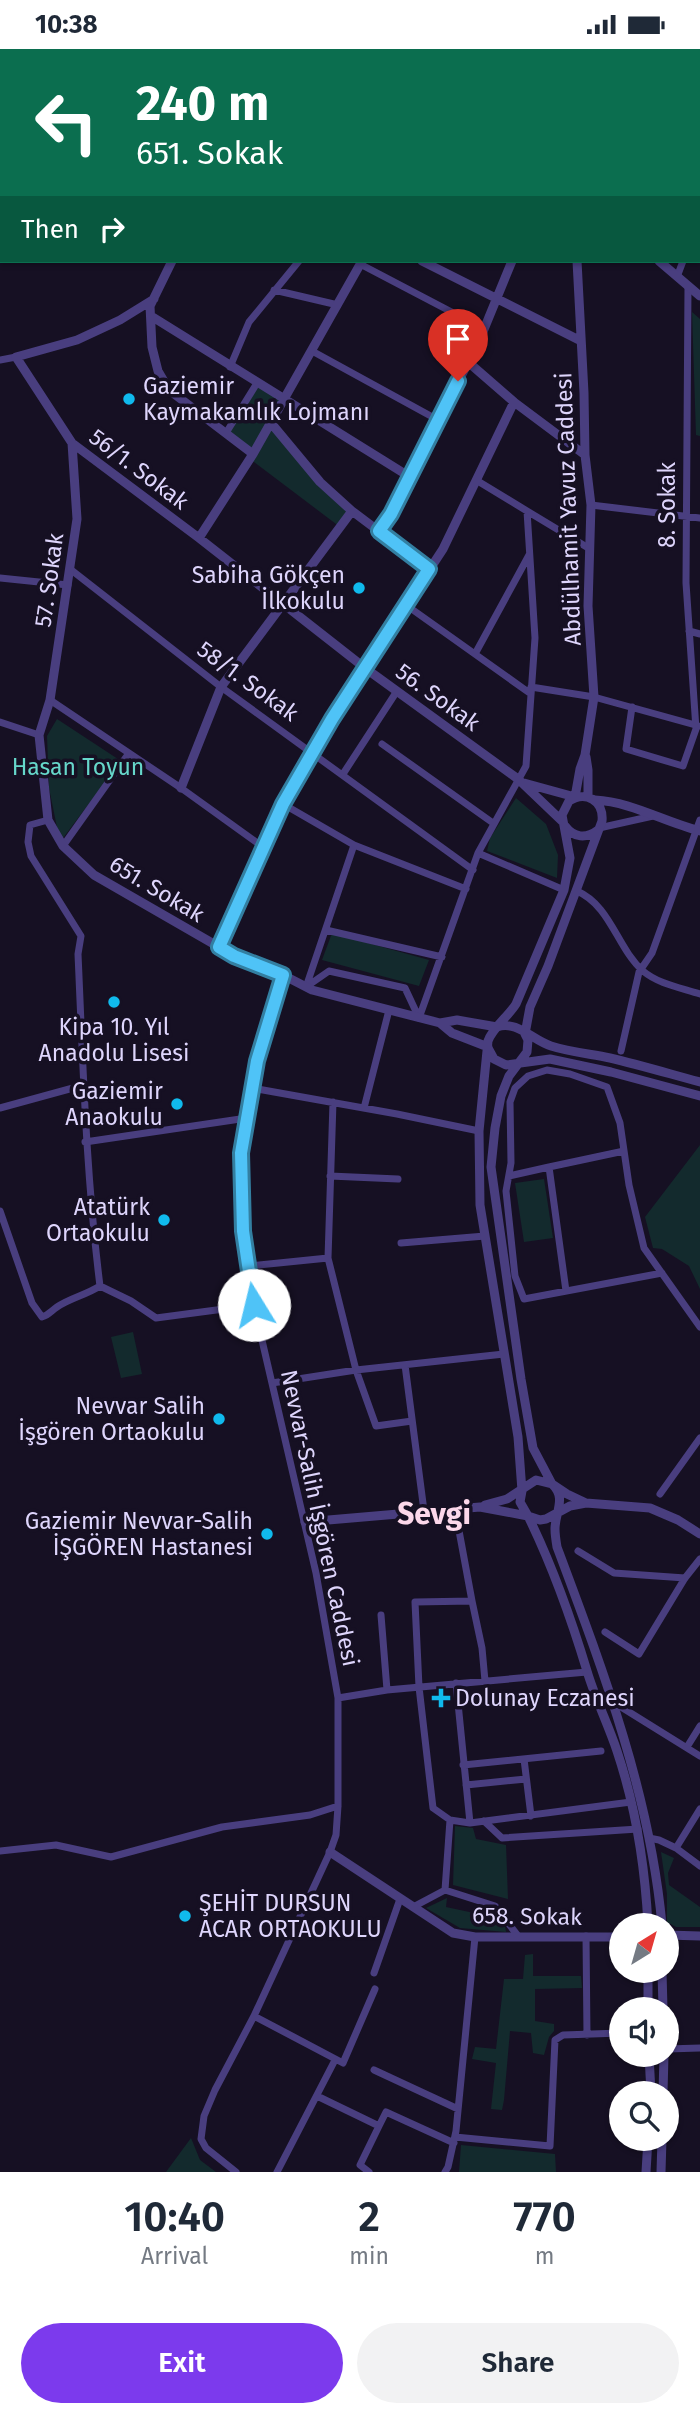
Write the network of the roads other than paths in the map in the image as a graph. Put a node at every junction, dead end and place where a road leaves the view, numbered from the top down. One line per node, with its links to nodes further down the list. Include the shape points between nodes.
1 (171, 263): 15 (street)
2 (297, 263): 12 (street)
3 (360, 263): 16 (street)
4 (363, 263): 18 (street)
5 (426, 263): 14 (street)
6 (511, 263): 14 (street)
7 (577, 263): 19 (street, Abdülhamit Yavuz Caddesi)
8 (661, 263): 10 (street)
9 (682, 263): 10 (street)
10 (677, 277): 11 (street)
11 (688, 286): 13 (street); 39 (street, 8. Sokak)
12 (274, 290): 16 (street); 24 (street, via 249,322)
13 (700, 296)
14 (497, 297): 18 (street); 19 (street)
15 (154, 299): 17 (street); 21 (street, via 77,340)
16 (338, 305): 20 (street)
17 (150, 316): 24 (street); 30 (street, via 153,355 164,383)
18 (484, 329): 23 (street)
19 (581, 341): 33 (street, Abdülhamit Yavuz Caddesi)
20 (312, 351): 26 (street); 28 (street)
21 (16, 357): 22 (street); 31 (street, 56/1. Sokak)
22 (0, 360)
23 (468, 362): 27 (street); 28 (street)
24 (230, 366): 25 (street)
25 (257, 383): 26 (street); 30 (street)
26 (284, 400): 29 (street); 34 (street)
27 (514, 402): 33 (street); 35 (street)
28 (438, 420): 34 (street)
29 (271, 423): 32 (street); 37 (street, via 320,482)
30 (226, 433): 32 (street)
31 (72, 443): 42 (street, 56/1. Sokak); 45 (street, 57. Sokak, via 77,519)
32 (253, 454): 42 (street)
33 (585, 455): 36 (street, Abdülhamit Yavuz Caddesi)
34 (410, 477): 41 (street)
35 (476, 480): 38 (street); 46 (street)
36 (591, 505): 39 (street); 43 (street, Abdülhamit Yavuz Caddesi)
37 (352, 511): 41 (street); 49 (street)
38 (527, 511): 43 (street); 44 (street)
39 (687, 516): 40 (street); 51 (street, 8. Sokak)
40 (700, 518)
41 (379, 531): 46 (street)
42 (199, 538): 49 (street, 56. Sokak)
43 (590, 549): 58 (street, Abdülhamit Yavuz Caddesi, via 588,606)
44 (530, 555): 53 (street); 56 (street, via 535,638)
45 (71, 569): 48 (street, 57. Sokak); 55 (street, 58/1. Sokak)
46 (429, 569): 50 (street)
47 (0, 578): 48 (street)
48 (68, 585): 59 (street, 57. Sokak)
49 (284, 604): 54 (street, 56. Sokak); 55 (street)
50 (406, 605): 53 (street); 54 (street)
51 (690, 631): 52 (street); 63 (street, 8. Sokak)
52 (700, 633)
53 (475, 654): 56 (street)
54 (365, 668): 57 (street, 56. Sokak); 66 (street)
55 (221, 687): 66 (street, 58/1. Sokak); 71 (street)
56 (531, 690): 58 (street); 70 (street, via 526,766)
57 (397, 691): 69 (street); 70 (street, 56. Sokak)
58 (594, 697): 60 (street); 68 (street, Abdülhamit Yavuz Caddesi)
59 (50, 700): 61 (street, 57. Sokak); 67 (street)
60 (632, 707): 63 (street); 63 (street, via 626,749 683,766)
61 (44, 721): 64 (street, 651. Sokak)
62 (0, 722): 64 (street)
63 (698, 725)
64 (39, 735): 76 (street, 651. Sokak)
65 (382, 744): 79 (street)
66 (313, 752): 69 (street, 58/1. Sokak); 74 (street)
67 (128, 754): 71 (street); 83 (street)
68 (585, 755): 72 (street, Abdülhamit Yavuz Caddesi); 73 (street, Abdülhamit Yavuz Caddesi)
69 (343, 774): 86 (street, 58/1. Sokak)
70 (520, 781): 72 (street, 56. Sokak); 78 (street, 56. Sokak); 79 (street)
71 (181, 788): 84 (street)
72 (575, 797): 73 (street); 78 (street, via 565,806)
73 (592, 798): 75 (street); 80 (street, via 602,812)
74 (283, 804): 82 (street); 84 (street)
75 (653, 815): 80 (street); 81 (street)
76 (48, 820): 83 (street, 651. Sokak); 106 (street, via 30,825 28,842 31,856 80,936)
77 (700, 820): 81 (street)
78 (564, 823): 80 (street, via 572,834 581,836); 88 (street, via 570,858)
79 (493, 824): 85 (street)
80 (598, 829): 89 (street)
81 (698, 830): 93 (street, via 652,953)
82 (354, 845): 87 (street); 90 (street)
83 (63, 846): 91 (street, 651. Sokak, via 94,875)
84 (263, 847): 91 (street)
85 (478, 853): 86 (street); 88 (street)
86 (472, 870): 87 (street)
87 (466, 889): 92 (street)
88 (564, 890): 100 (street, via 516,1004)
89 (577, 891): 93 (street, via 595,902); 101 (street, via 530,1007)
90 (326, 930): 92 (street); 95 (street)
91 (219, 947): 94 (street, 651. Sokak)
92 (442, 957): 98 (street)
93 (641, 969): 96 (street, via 656,980); 103 (street)
94 (283, 975): 95 (street, 651. Sokak); 107 (street, Nevvar-Salih İşgören Caddesi)
95 (306, 986): 97 (street, 651. Sokak); 98 (street, via 329,971 405,988)
96 (700, 994)
97 (389, 1010): 98 (street, 651. Sokak); 111 (street)
98 (419, 1019): 99 (street, 651. Sokak)
99 (440, 1023): 100 (street, via 457,1020); 102 (street, via 452,1033)
100 (497, 1027): 101 (street, via 509,1024); 102 (street)
101 (525, 1034): 104 (street, via 527,1052); 105 (street, via 550,1046)
102 (488, 1047): 104 (street, via 499,1063); 113 (street)
103 (621, 1051)
104 (520, 1062): 108 (street, via 550,1059); 129 (street, via 501,1096 492,1167)
105 (700, 1082)
106 (84, 1084): 110 (street); 114 (street)
107 (252, 1088): 109 (street); 112 (street, Nevvar-Salih İşgören Caddesi)
108 (700, 1096)
109 (333, 1102): 111 (street); 117 (street)
110 (0, 1108)
111 (365, 1108): 113 (street)
112 (247, 1118): 114 (street); 124 (street, Nevvar-Salih İşgören Caddesi, via 241,1153)
113 (479, 1131): 121 (street)
114 (85, 1142): 126 (street)
115 (624, 1151): 116 (street); 118 (street, via 607,1087 547,1070 528,1076 515,1088 510,1102); 125 (street, via 644,1248)
116 (549, 1167): 118 (street); 127 (street)
117 (330, 1176): 119 (street); 123 (street)
118 (509, 1176): 128 (street, via 506,1191 515,1276)
119 (398, 1179)
120 (0, 1211): 126 (street, via 32,1303 42,1317)
121 (485, 1235): 122 (street); 132 (street)
122 (401, 1243)
123 (328, 1258): 124 (street); 134 (street)
124 (248, 1266): 130 (street, Nevvar-Salih İşgören Caddesi)
125 (662, 1273): 127 (street); 131 (street)
126 (100, 1286): 130 (street, via 156,1318)
127 (566, 1291): 128 (street)
128 (524, 1299): 129 (street)
129 (511, 1302): 138 (street, via 533,1448)
130 (254, 1305): 135 (street, Nevvar-Salih İşgören Caddesi)
131 (700, 1327)
132 (504, 1354): 133 (street); 139 (street)
133 (405, 1365): 134 (street); 136 (street)
134 (356, 1370): 135 (street); 136 (street, via 376,1426)
135 (272, 1383): 147 (street, Nevvar-Salih İşgören Caddesi)
136 (412, 1421): 144 (street)
137 (700, 1438): 140 (street)
138 (552, 1484): 139 (street, via 536,1481); 141 (street); 145 (street, via 559,1494)
139 (522, 1491): 142 (street); 146 (street, via 520,1502)
140 (660, 1494)
141 (586, 1503): 145 (street); 148 (street, via 650,1508)
142 (480, 1507): 143 (street); 146 (street)
143 (455, 1509): 144 (street); 152 (street)
144 (424, 1511): 147 (street)
145 (556, 1513): 146 (street, via 540,1520); 161 (street, via 557,1547)
146 (528, 1516): 155 (street, via 550,1561)
147 (305, 1522): 160 (street, Nevvar-Salih İşgören Caddesi)
148 (700, 1534)
149 (578, 1551): 151 (street, via 614,1573)
150 (700, 1559): 151 (street)
151 (685, 1578): 154 (street, via 639,1654)
152 (472, 1601): 156 (street); 158 (street, via 415,1602)
153 (381, 1615): 159 (street)
154 (605, 1632)
155 (587, 1672): 156 (street); 170 (street)
156 (485, 1681): 157 (street)
157 (456, 1683): 158 (street); 167 (street)
158 (419, 1687): 159 (street); 174 (street, via 433,1808)
159 (387, 1690): 160 (street)
160 (338, 1697): 171 (street, Nevvar-Salih İşgören Caddesi)
161 (613, 1702): 163 (street); 178 (street)
162 (700, 1726): 163 (street)
163 (687, 1747): 165 (street)
164 (601, 1751): 166 (street)
165 (700, 1756)
166 (524, 1759): 167 (street); 168 (street)
167 (463, 1765): 169 (street)
168 (526, 1779): 169 (street); 173 (street)
169 (466, 1785): 176 (street)
170 (631, 1802): 173 (street); 177 (street)
171 (338, 1806): 180 (street, via 310,1815 222,1827 111,1857 56,1845); 181 (street, Nevvar-Salih İşgören Caddesi)
172 (700, 1809): 179 (street)
173 (531, 1816): 175 (street)
174 (450, 1820): 176 (street); 183 (street)
175 (484, 1821): 176 (street); 177 (street, via 502,1838)
176 (470, 1823)
177 (638, 1829): 186 (street)
178 (649, 1838): 179 (street); 187 (street)
179 (676, 1848): 182 (street)
180 (0, 1851)
181 (330, 1852): 184 (street, 658. Sokak); 196 (street, Nevvar-Salih İşgören Caddesi)
182 (700, 1865)
183 (445, 1890): 185 (street); 188 (street, via 495,1906)
184 (400, 1899): 185 (street, 658. Sokak); 194 (street)
185 (413, 1907): 192 (street, 658. Sokak, via 453,1933)
186 (648, 1913)
187 (661, 1913)
188 (518, 1935): 191 (street, 658. Sokak); 192 (street, 658. Sokak)
189 (679, 1935): 190 (street)
190 (700, 1935)
191 (586, 1936): 193 (street, 658. Sokak); 198 (street)
192 (475, 1937): 204 (street)
193 (609, 1937)
194 (374, 1972)
195 (375, 1989): 201 (street, via 343,2063)
196 (254, 2016): 201 (street); 209 (street, Nevvar-Salih İşgören Caddesi, via 215,2089 201,2129 206,2148)
197 (609, 2034): 198 (street)
198 (587, 2035): 206 (street, via 563,2035 555,2041 550,2146)
199 (700, 2048): 200 (street)
200 (679, 2049)
201 (335, 2060): 203 (street)
202 (374, 2070): 204 (street)
203 (317, 2096): 205 (street); 210 (street)
204 (458, 2109): 206 (street)
205 (379, 2126): 206 (street, via 386,2112); 211 (street, via 360,2165)
206 (454, 2140): 212 (street)
207 (647, 2151): 213 (street)
208 (662, 2151): 214 (street)
209 (236, 2172)
210 (277, 2172)
211 (369, 2172)
212 (445, 2172)
213 (646, 2172)
214 (662, 2172)

